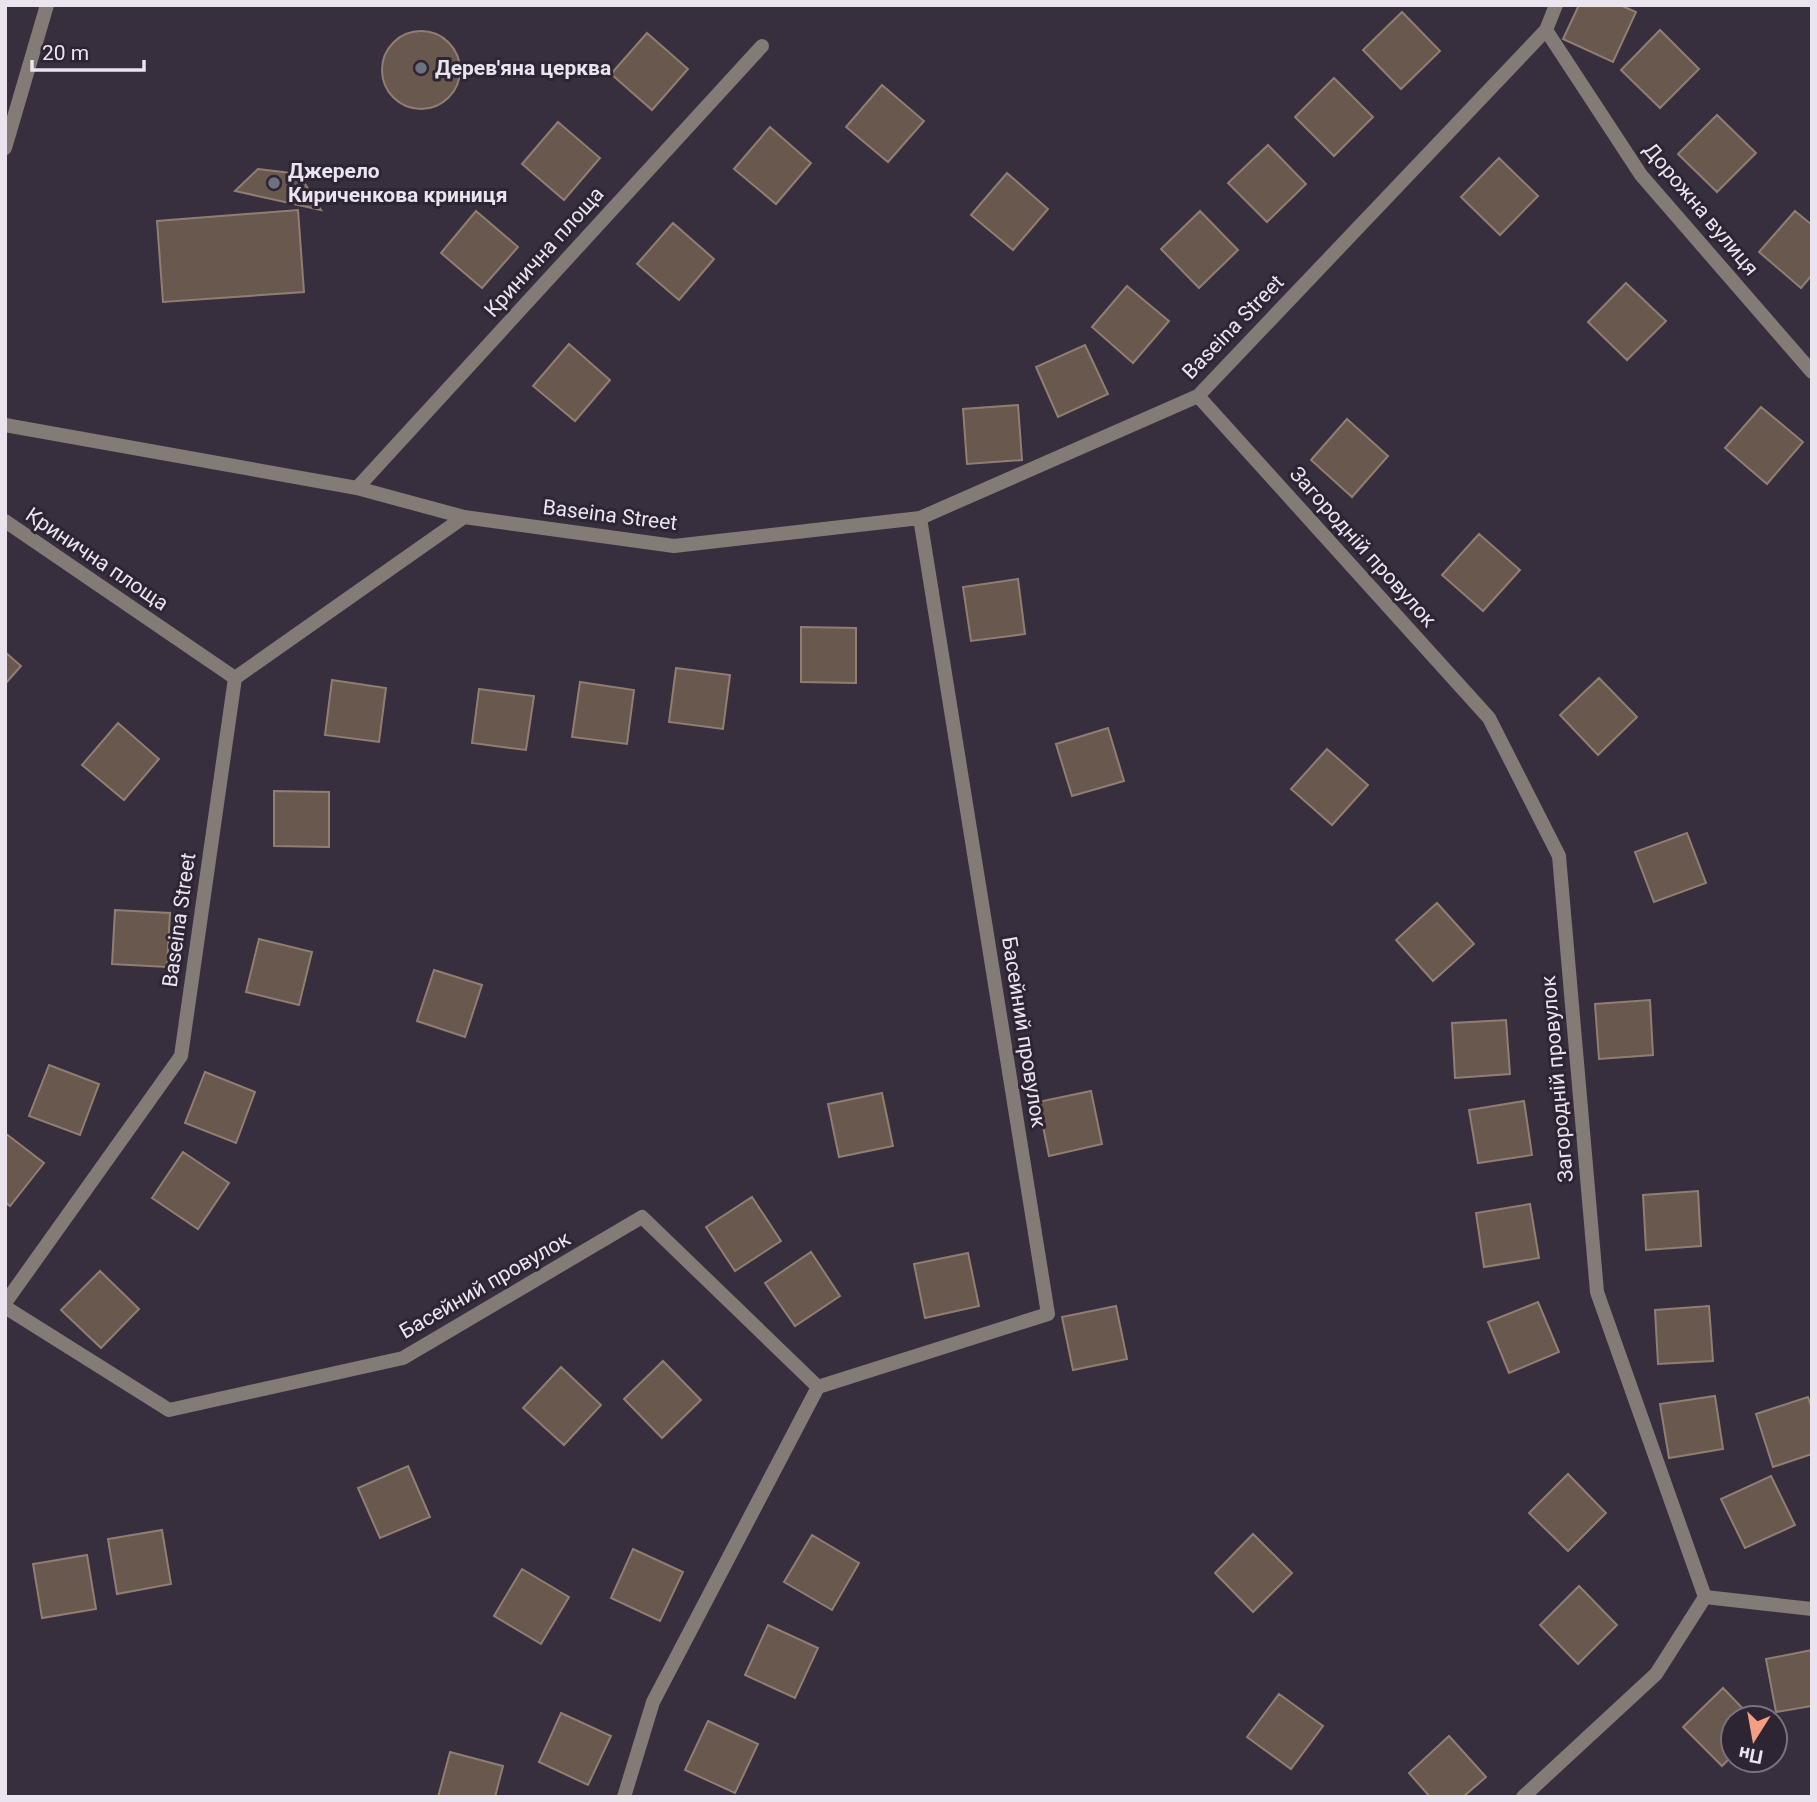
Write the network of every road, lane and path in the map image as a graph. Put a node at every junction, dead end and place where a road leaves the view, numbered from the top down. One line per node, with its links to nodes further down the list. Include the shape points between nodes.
1 (47, 5): 5 (street)
2 (1556, 5): 3 (street, Baseina Street)
3 (1546, 30): 6 (street, Дорожна вулиця, via 1641,175); 7 (street, Baseina Street)
4 (762, 46): 9 (street, Кринична площа)
5 (5, 148)
6 (1812, 372)
7 (1198, 396): 11 (street, Baseina Street); 16 (street, Загородній провулок, via 1489,718 1559,856 1597,1292)
8 (5, 425): 9 (street)
9 (357, 488): 10 (street)
10 (464, 517): 11 (street, Baseina Street, via 674,546); 13 (street)
11 (920, 518): 15 (street, Басейний провулок, via 1048,1314)
12 (5, 521): 13 (street, Кринична площа)
13 (235, 678): 14 (street, Baseina Street, via 181,1056)
14 (5, 1305): 15 (street, Басейний провулок, via 169,1409 403,1358 642,1217)
15 (818, 1387): 18 (street, via 653,1702)
16 (1704, 1597): 17 (street); 19 (street, via 1656,1674)
17 (1812, 1609)
18 (624, 1797)
19 (1523, 1797)

